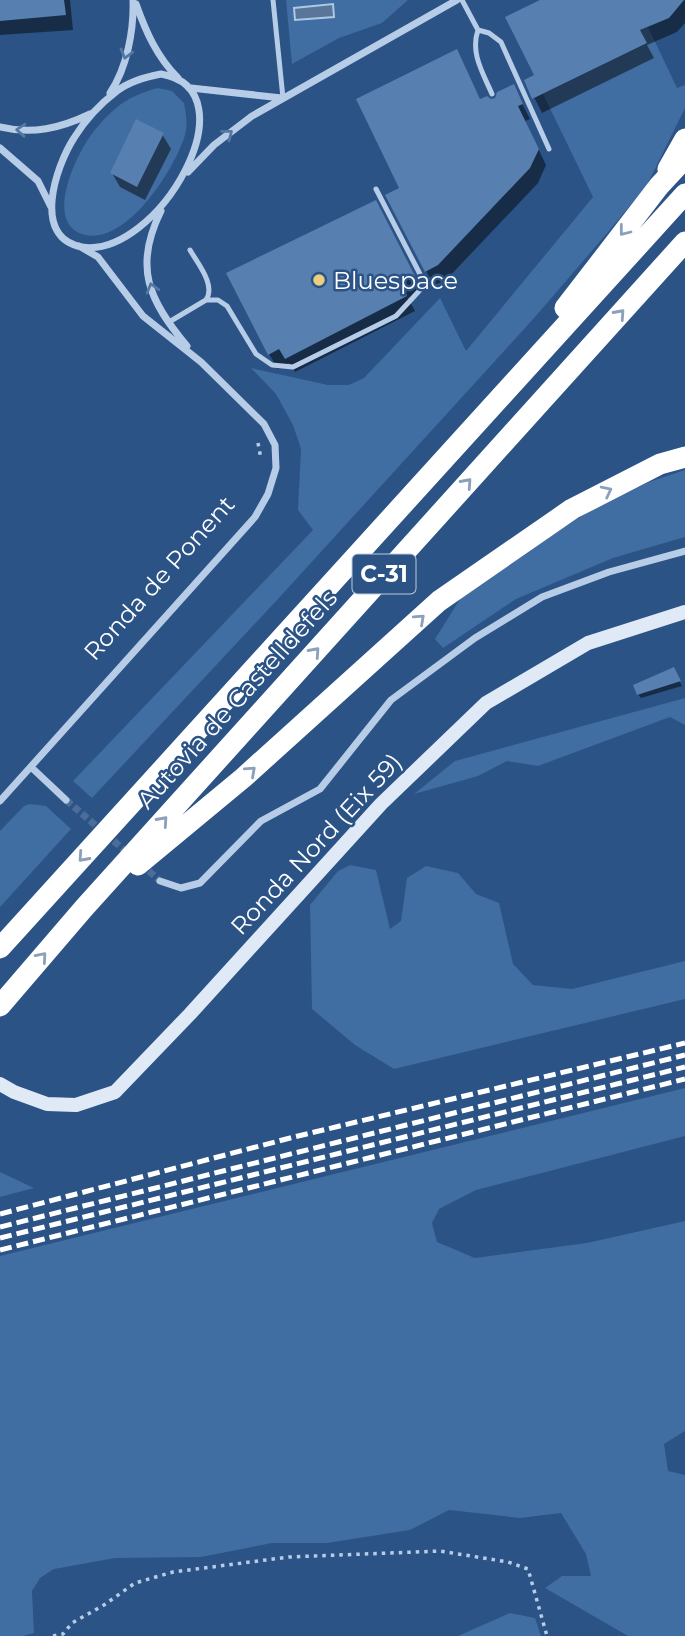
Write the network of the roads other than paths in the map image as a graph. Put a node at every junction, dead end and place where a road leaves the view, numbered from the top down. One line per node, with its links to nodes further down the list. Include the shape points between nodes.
1 (134, 0): 6 (street, via 155,50); 10 (street, one-way to 10, via 123,64)
2 (273, 0): 9 (lane)
3 (457, 0): 9 (street)
4 (462, 0): 5 (lane)
5 (478, 30): 8 (lane, via 475,55); 15 (lane, via 501,42)
6 (181, 80): 7 (street); 10 (street, via 161,74 148,76)
7 (191, 88): 9 (street); 17 (street, via 197,100 199,130 193,156)
8 (492, 94)
9 (283, 98): 17 (street, one-way to 9, via 214,145)
10 (104, 103): 11 (street)
11 (95, 111): 12 (street, one-way to 12, via 42,130); 22 (street, via 62,160)
12 (0, 127)
13 (685, 139): 18 (highway)
14 (0, 148): 22 (street, via 37,181)
15 (549, 149)
16 (685, 158): 18 (highway)
17 (180, 180): 21 (street)
18 (659, 186): 29 (highway, one-way to 29)
19 (376, 189): 26 (lane, via 422,278 420,290 396,316 293,367 272,365 256,354 227,306)
20 (685, 194): 29 (highway, Autovia de Castelldefels / C-31)
21 (166, 200): 24 (street, via 121,240 109,246); 27 (street, one-way to 21, via 150,286 147,264 151,231)
22 (52, 209): 24 (street, via 60,235)
23 (685, 242): 37 (highway, Autovia de Castelldefels / C-31, one-way to 23)
24 (79, 246): 28 (street, via 98,257 143,316)
25 (190, 250): 26 (lane, via 209,285)
26 (206, 300): 27 (lane)
27 (169, 323): 28 (street)
28 (201, 362): 33 (street, Ronda de Ponent, via 264,424 275,445 276,468 268,494 255,517)
29 (486, 413): 38 (highway, Autovia de Castelldefels / C-31, one-way to 38)
30 (685, 457): 37 (highway, one-way to 30, via 243,778 439,601 572,509 660,464)
31 (685, 551): 36 (street, via 542,597 475,638 391,700 320,789 261,821 200,883 181,888)
32 (685, 612): 40 (main road, Ronda Nord (Eix 59), via 588,643 486,703 381,804 115,1092 76,1105 47,1104)
33 (31, 767): 34 (street); 35 (street, Ronda de Ponent)
34 (65, 800)
35 (0, 801)
36 (160, 881)
37 (85, 908): 39 (highway, Autovia de Castelldefels / C-31, one-way to 37)
38 (0, 948)
39 (0, 1006)
40 (0, 1084)

